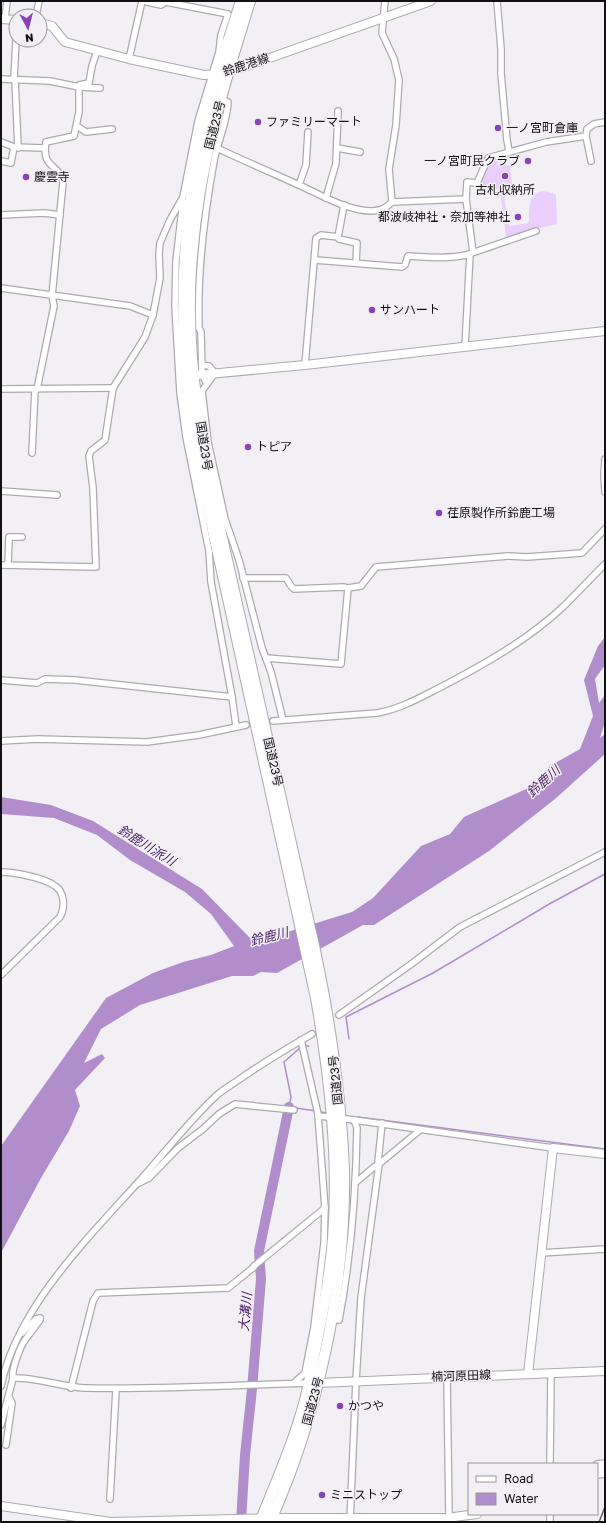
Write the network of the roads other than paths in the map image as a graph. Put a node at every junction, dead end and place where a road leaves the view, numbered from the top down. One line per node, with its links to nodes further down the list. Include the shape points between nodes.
1 (8, 1): 8 (street)
2 (142, 1): 13 (street); 15 (street, via 161,5 166,2 228,14 221,35)
3 (241, 1): 15 (highway, 国道23号)
4 (250, 1): 14 (highway, 国道23号)
5 (385, 1): 9 (street)
6 (431, 1): 9 (main road, 鈴鹿港線)
7 (497, 1): 32 (street, via 501,73)
8 (3, 19)
9 (382, 19): 14 (main road, 鈴鹿港線); 40 (street, via 382,34 394,59 399,80 396,125 389,169)
10 (48, 25): 12 (main road, 鈴鹿港線, via 52,26 65,42)
11 (16, 48): 17 (street)
12 (97, 51): 13 (main road, 鈴鹿港線); 18 (street, via 89,83)
13 (129, 59): 15 (main road, 鈴鹿港線, via 204,75)
14 (228, 72): 15 (main road, 鈴鹿港線); 20 (highway, 国道23号)
15 (215, 74): 37 (street, via 198,121); 58 (highway, 国道23号, via 198,153 187,222 182,340)
16 (1, 79): 17 (street)
17 (14, 79): 18 (street, via 50,81); 28 (street)
18 (79, 87): 19 (street); 23 (street, via 80,112)
19 (100, 88)
20 (221, 99): 30 (street, via 228,102 224,130); 52 (highway, 国道23号, via 197,209 191,272)
21 (338, 111): 31 (street)
22 (605, 122): 26 (street, via 586,129)
23 (77, 126): 24 (street, via 86,132); 29 (street, via 74,136 46,142)
24 (112, 129)
25 (308, 132): 36 (street, via 306,165)
26 (586, 136): 32 (street); 35 (street)
27 (1, 142): 28 (street)
28 (16, 147): 29 (street); 34 (street, via 11,163)
29 (44, 148): 43 (street, via 47,162 62,176)
30 (217, 148): 36 (street); 52 (street, via 203,230)
31 (337, 148): 33 (street); 38 (street, via 336,164)
32 (510, 151): 39 (street, via 488,158 477,183 467,182)
33 (360, 152)
34 (1, 161)
35 (591, 161)
36 (299, 185): 38 (street)
37 (183, 197): 51 (street, via 160,243 160,278); 77 (street, via 176,261 175,306 181,399)
38 (326, 198): 41 (street)
39 (466, 199): 40 (street); 46 (street)
40 (392, 202): 41 (street, via 385,209 374,211)
41 (344, 205): 45 (street)
42 (1, 215): 43 (street)
43 (60, 215): 50 (street)
44 (536, 231): 46 (street)
45 (338, 237): 47 (street, via 321,235 316,238); 48 (street, via 357,243)
46 (472, 253): 48 (street, via 456,257 408,256 402,267); 54 (street)
47 (315, 260): 48 (street); 56 (street)
48 (356, 263)
49 (1, 288): 50 (street)
50 (52, 296): 51 (street, via 130,306); 62 (street, via 54,306)
51 (153, 315): 60 (street, via 145,337)
52 (195, 328): 55 (street, via 200,332); 58 (highway, 国道23号)
53 (605, 331): 54 (main road)
54 (465, 346): 56 (main road)
55 (202, 365): 57 (street, via 209,366); 58 (street)
56 (305, 365): 57 (main road)
57 (215, 373): 58 (main road); 59 (street)
58 (194, 375): 59 (street); 86 (highway, 国道23号, bridge, via 190,418 195,449 257,711)
59 (207, 384): 73 (street, via 202,391 208,442 225,519)
60 (113, 388): 62 (street); 72 (street, via 105,440 91,451 89,456 96,567)
61 (1, 389): 62 (street)
62 (36, 389): 63 (street)
63 (32, 452)
64 (605, 459): 66 (street)
65 (1, 491): 67 (street)
66 (605, 492)
67 (57, 495)
68 (605, 529): 74 (street, via 582,553 508,556 376,567 361,586)
69 (22, 537): 72 (street, via 9,536)
70 (605, 564): 78 (street, via 564,606 535,630 500,654 411,702 393,710 377,713)
71 (1, 565): 72 (street)
72 (8, 565)
73 (243, 578): 74 (street, via 286,578 294,589); 75 (street)
74 (348, 588): 75 (street, via 341,664)
75 (266, 658): 78 (street)
76 (1, 680): 77 (street, via 37,683 45,679 75,680)
77 (232, 697): 81 (street)
78 (283, 720): 79 (street)
79 (273, 721)
80 (246, 725): 81 (street)
81 (236, 726): 82 (street, via 199,735 146,742 38,739)
82 (1, 741)
83 (605, 852): 87 (street, via 460,927)
84 (1, 872): 85 (street, via 36,878 56,886 62,893 64,910)
85 (1, 975)
86 (320, 997): 105 (highway, 国道23号, via 336,1075 344,1169 342,1234); 114 (highway, 国道23号, via 332,1110 334,1210 330,1271)
87 (339, 1015)
88 (312, 1034): 89 (street)
89 (302, 1042): 91 (street); 101 (street, via 248,1073 218,1094)
90 (293, 1110): 101 (street, via 235,1104 178,1148 149,1178)
91 (318, 1115): 92 (street); 102 (street)
92 (328, 1117)
93 (347, 1119): 94 (street)
94 (354, 1120): 95 (street); 100 (street, via 357,1128)
95 (382, 1123): 96 (street); 99 (street)
96 (420, 1130): 97 (street); 99 (street)
97 (553, 1148): 98 (main road); 104 (main road)
98 (605, 1154)
99 (379, 1164): 100 (street); 112 (street, via 361,1298)
100 (355, 1183): 105 (street, via 340,1315 339,1320)
101 (137, 1184): 106 (street, via 58,1275)
102 (325, 1208): 113 (street, via 324,1243 314,1327 305,1373); 116 (street, via 228,1288 98,1293 93,1301)
103 (605, 1249): 104 (street)
104 (541, 1253): 109 (main road)
105 (331, 1319): 114 (highway, 国道23号)
106 (19, 1334): 111 (street, via 40,1318 24,1340 12,1372); 115 (street)
107 (605, 1371): 108 (main road, 楠河原田線)
108 (551, 1373): 109 (main road, 楠河原田線); 121 (street)
109 (528, 1374): 110 (main road, 楠河原田線)
110 (447, 1377): 112 (main road, 楠河原田線); 125 (street)
111 (13, 1378): 116 (street); 118 (street)
112 (356, 1381): 114 (main road, 楠河原田線); 128 (street)
113 (294, 1383): 114 (street); 117 (street)
114 (313, 1383): 127 (highway, 国道23号, via 299,1450)
115 (1, 1386)
116 (71, 1388): 117 (street)
117 (116, 1389): 122 (street)
118 (9, 1397): 119 (street); 120 (street, via 12,1403)
119 (1, 1425)
120 (6, 1445)
121 (550, 1463)
122 (110, 1499)
123 (1, 1506): 126 (main road, via 111,1522)
124 (470, 1515): 125 (main road)
125 (449, 1518): 128 (main road)
126 (235, 1520): 127 (main road)
127 (266, 1520): 128 (main road)
128 (350, 1520)

